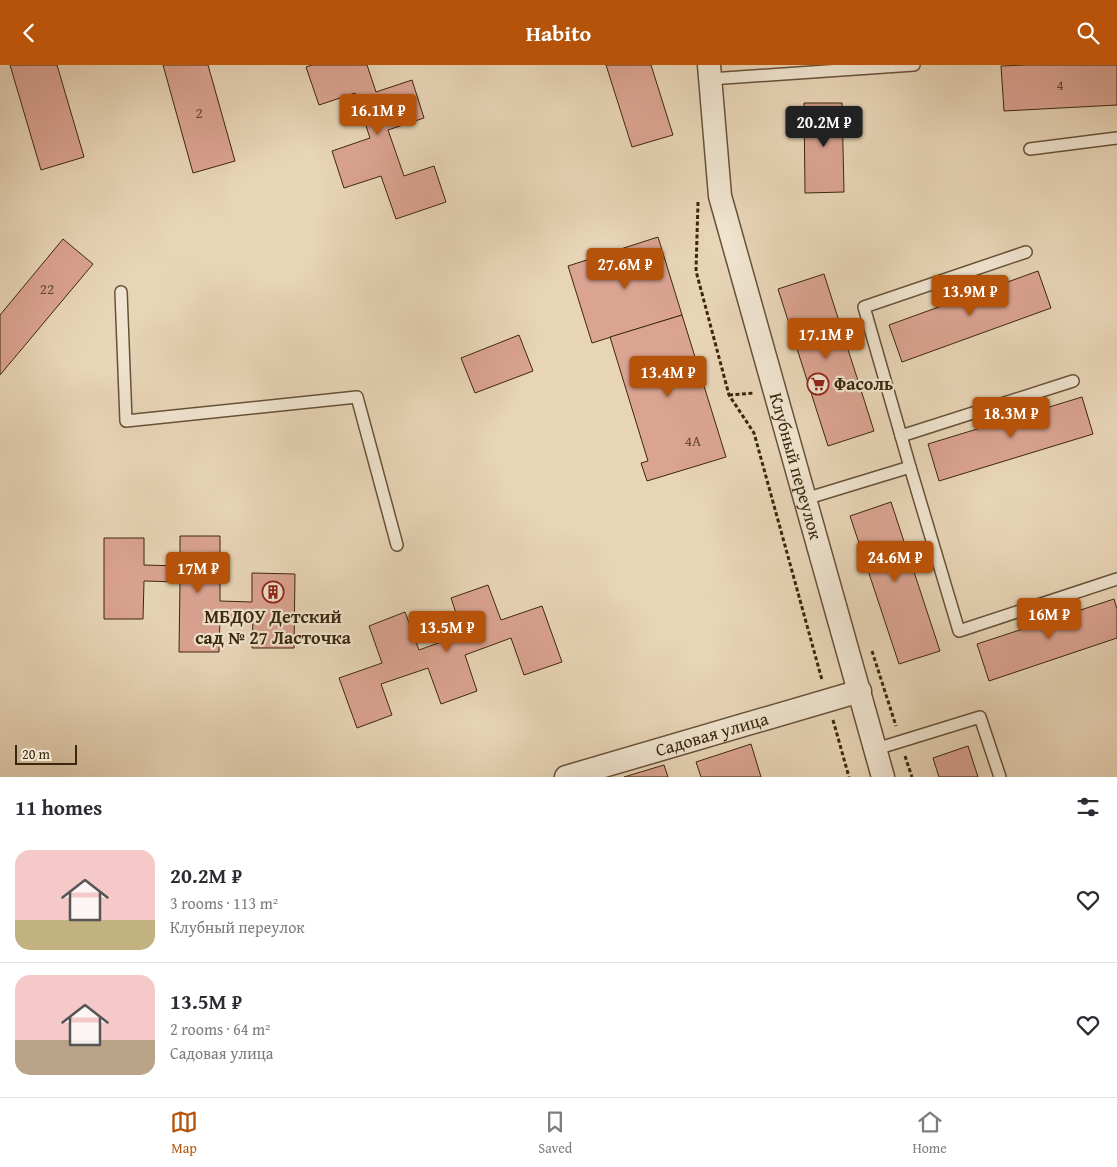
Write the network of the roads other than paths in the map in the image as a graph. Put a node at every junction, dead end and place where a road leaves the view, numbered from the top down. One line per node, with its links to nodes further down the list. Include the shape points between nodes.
1 (914, 65): 2 (lane)
2 (710, 72): 10 (street, Клубный переулок, via 720,196)
3 (1117, 138): 4 (lane)
4 (1030, 149)
5 (1026, 252): 8 (lane, via 864,307)
6 (121, 292): 11 (lane, via 126,421 357,397)
7 (1073, 381): 8 (lane)
8 (901, 436): 9 (lane)
9 (910, 467): 10 (lane); 12 (lane, via 958,631)
10 (805, 499): 13 (street, Клубный переулок)
11 (397, 545)
12 (1117, 579)
13 (860, 691): 14 (street, Клубный переулок); 15 (street, Садовая улица)
14 (876, 749): 16 (street, Клубный переулок); 17 (lane, via 980,717)
15 (566, 777)
16 (883, 777)
17 (1000, 777)

